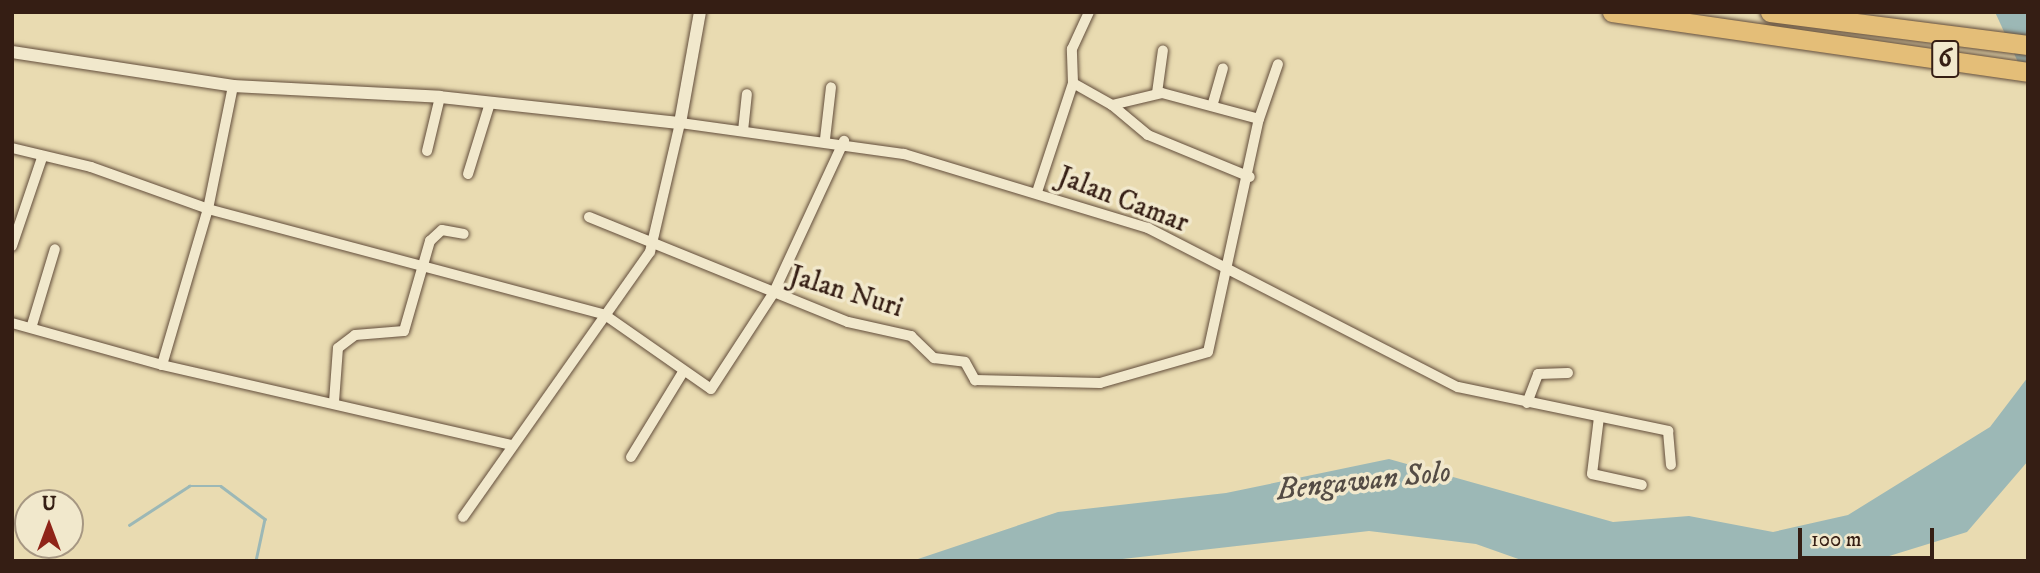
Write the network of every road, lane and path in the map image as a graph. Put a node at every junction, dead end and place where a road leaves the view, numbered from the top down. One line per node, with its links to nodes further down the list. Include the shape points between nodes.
1 (700, 12): 21 (street)
2 (1088, 12): 11 (street, via 1072,49)
3 (1612, 12): 10 (highway, 6, via 1862,53)
4 (1770, 12): 5 (highway, 6)
5 (2028, 45)
6 (1163, 50): 14 (street)
7 (12, 52): 12 (street)
8 (1278, 64): 20 (street)
9 (1223, 68): 17 (street)
10 (2028, 72)
11 (1073, 83): 18 (street); 30 (street)
12 (233, 86): 16 (street); 31 (street)
13 (831, 87): 23 (street)
14 (1157, 93): 17 (street); 18 (street)
15 (747, 94): 22 (street)
16 (440, 97): 19 (street); 26 (street)
17 (1213, 103): 20 (street)
18 (1112, 105): 29 (street, via 1148,135)
19 (489, 106): 21 (street); 28 (street)
20 (1259, 119): 29 (street)
21 (680, 123): 22 (street, Jalan Camar); 35 (street)
22 (743, 131): 23 (street, Jalan Camar)
23 (825, 139): 24 (street, Jalan Camar)
24 (844, 141): 30 (street, Jalan Camar); 40 (street)
25 (12, 148): 27 (street)
26 (427, 151)
27 (42, 158): 31 (street, via 91,167); 33 (street)
28 (468, 174)
29 (1250, 177): 39 (street)
30 (1037, 192): 39 (street, Jalan Camar, via 1148,228)
31 (208, 209): 38 (street); 44 (street)
32 (589, 217): 35 (street, Jalan Nuri)
33 (16, 225): 36 (street)
34 (464, 234): 38 (street, via 434,234)
35 (655, 239): 40 (street, Jalan Nuri); 41 (street)
36 (12, 246)
37 (55, 249): 43 (street)
38 (421, 267): 41 (street); 47 (street, via 404,331 355,335 338,348)
39 (1229, 270): 40 (street, Jalan Nuri, via 1204,356 1100,383 975,380 965,362 934,358 911,336 848,322 820,305); 48 (street, Jalan Camar, via 1443,380)
40 (773, 294): 45 (street, via 719,385 704,387)
41 (605, 315): 45 (street); 50 (street)
42 (12, 323): 43 (street)
43 (32, 325): 44 (street)
44 (162, 365): 47 (street)
45 (683, 372): 51 (street)
46 (1568, 373): 48 (street, via 1538,374)
47 (334, 402): 50 (street)
48 (1527, 403): 49 (street, Jalan Camar)
49 (1599, 417): 52 (street, Jalan Camar, via 1668,431); 53 (street, via 1592,474)
50 (512, 445): 54 (street)
51 (631, 457)
52 (1671, 465)
53 (1642, 485)
54 (463, 517)

